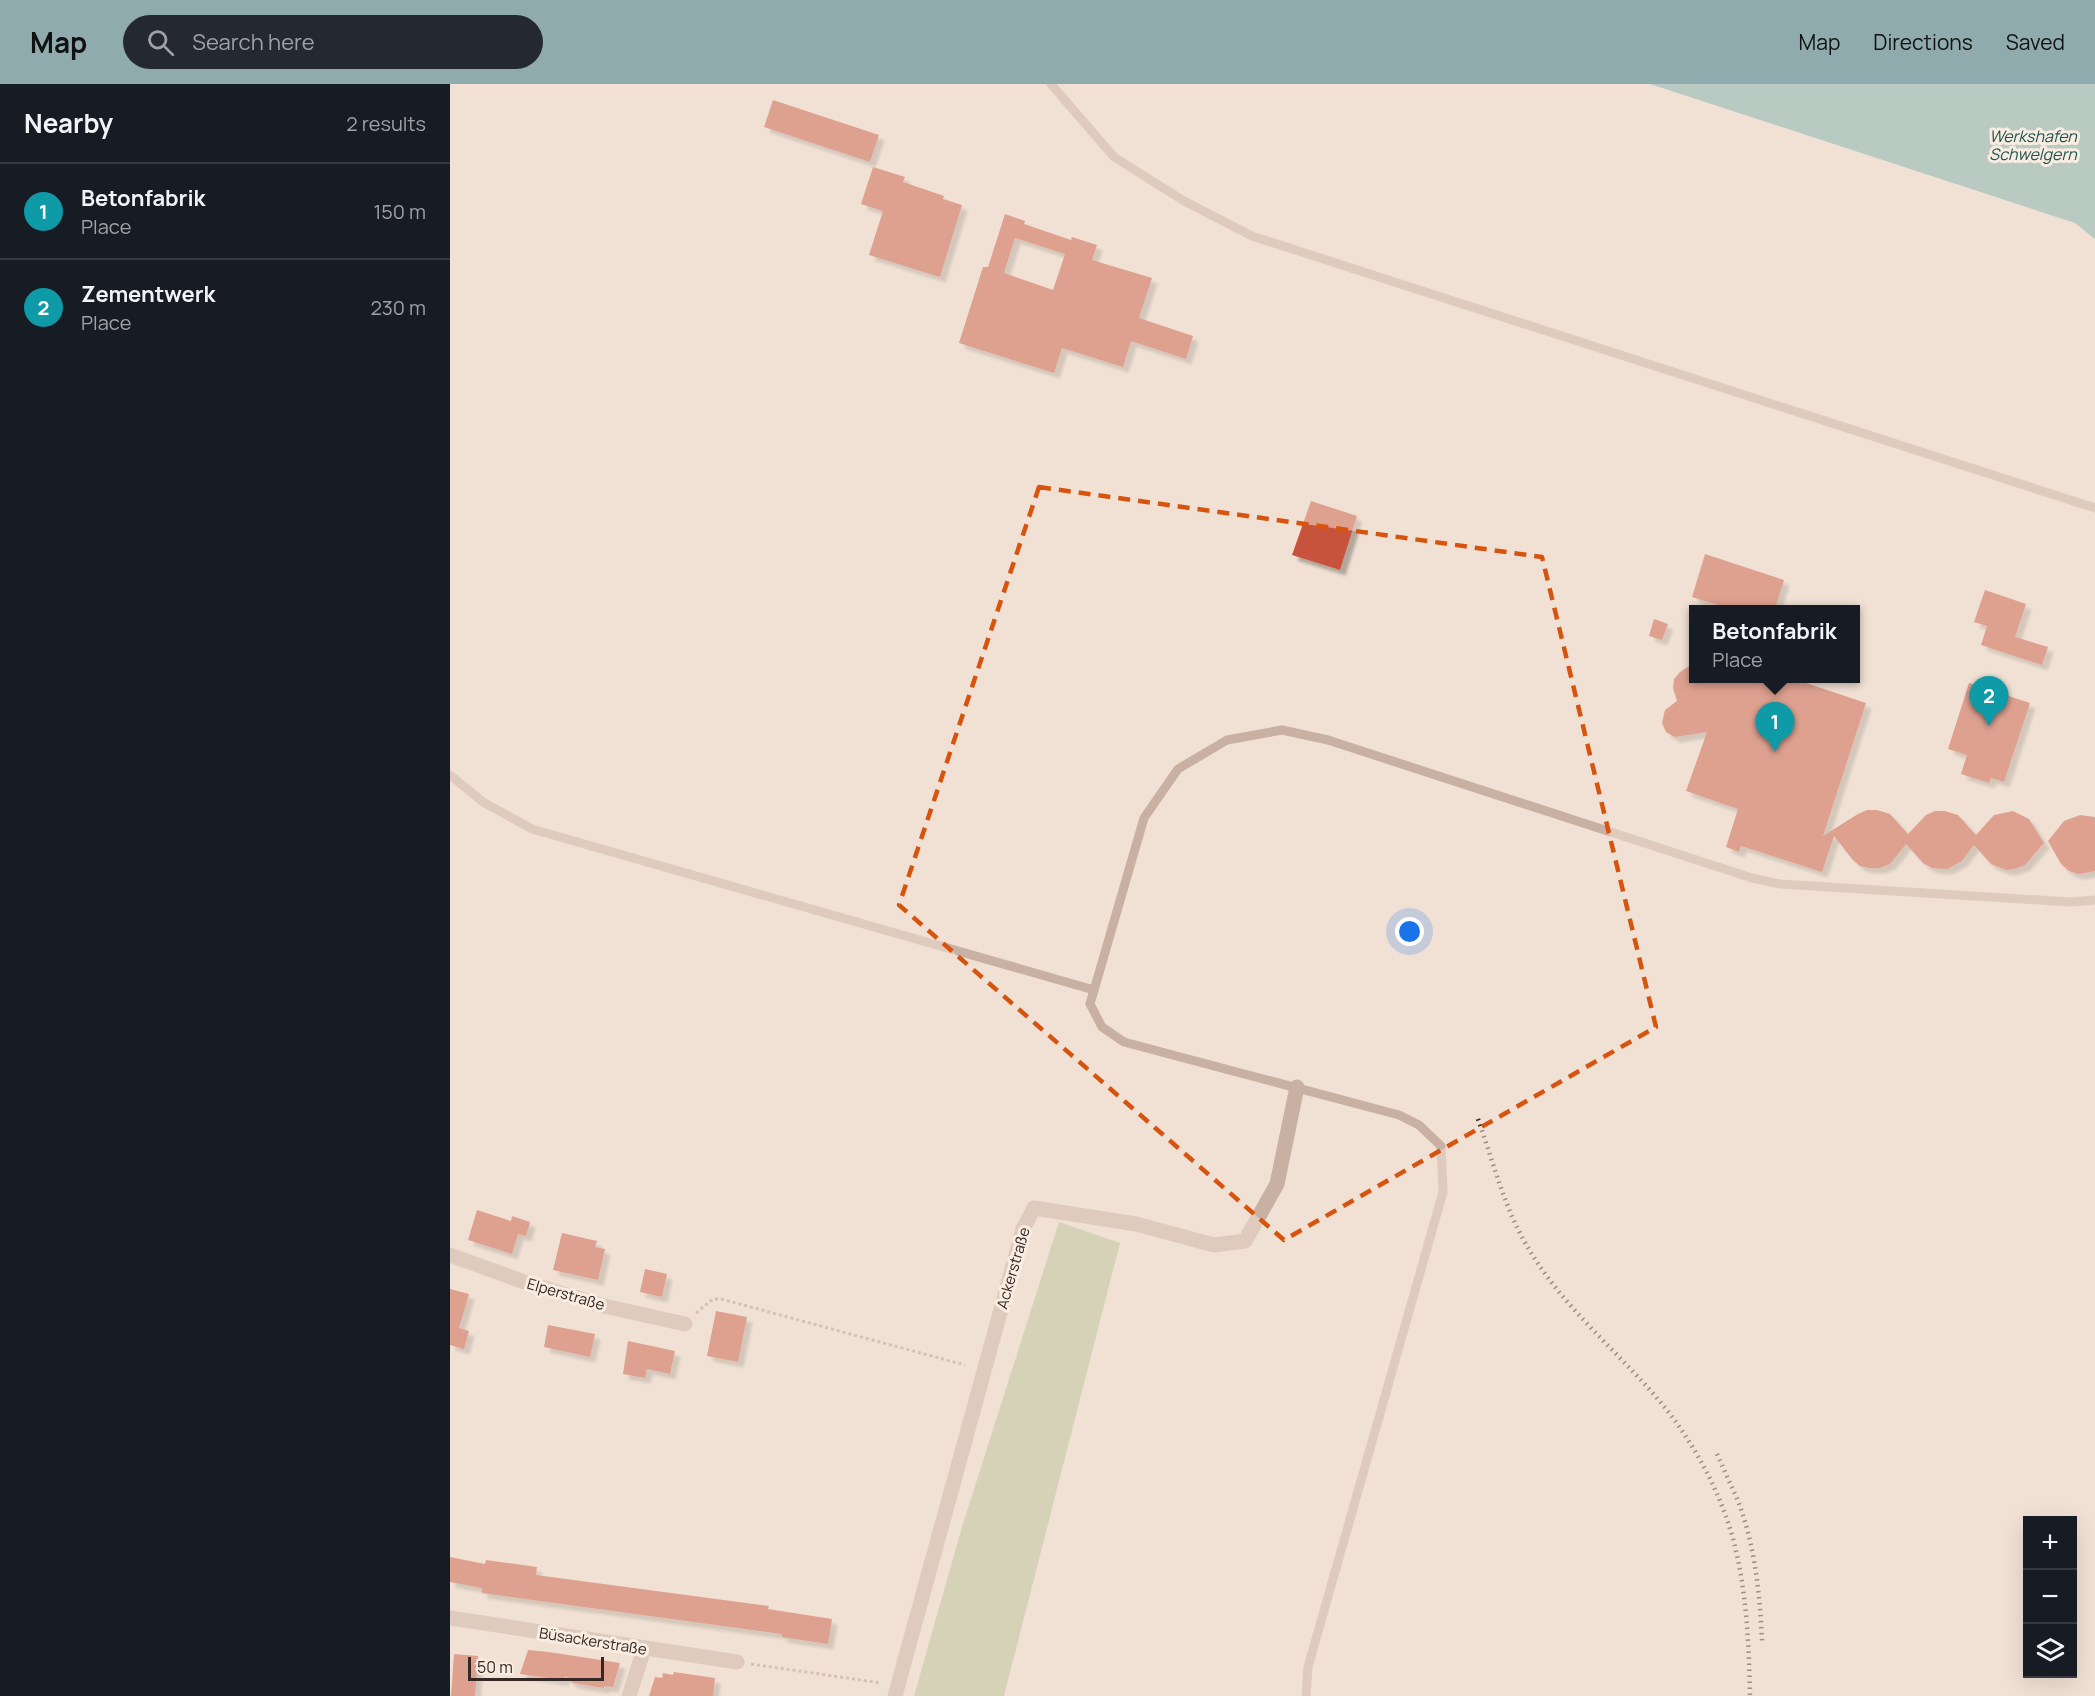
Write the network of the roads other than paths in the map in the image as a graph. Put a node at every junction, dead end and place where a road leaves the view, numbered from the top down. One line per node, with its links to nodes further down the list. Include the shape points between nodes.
1 (1051, 84): 2 (lane, via 1114,157 1184,201 1252,236)
2 (2095, 508)
3 (450, 775): 5 (lane, via 483,802 532,829)
4 (2095, 900): 5 (lane, via 2071,902 1779,884 1328,740 1282,730 1227,740 1178,769 1144,818)
5 (1094, 990): 6 (lane, via 1090,1004 1102,1027 1124,1042)
6 (1297, 1087): 12 (street, Ackerstraße, via 1278,1184 1245,1241 1214,1245 1136,1224 1034,1208 1023,1229); 14 (lane, via 1399,1115 1419,1125 1441,1146 1443,1192 1308,1667)
7 (450, 1255): 8 (street, Elperstraße, via 538,1287)
8 (685, 1324)
9 (450, 1618): 10 (street, Büsackerstraße)
10 (644, 1649): 11 (street, Büsackerstraße); 13 (street)
11 (737, 1662)
12 (896, 1691)
13 (629, 1696)
14 (1306, 1696)

